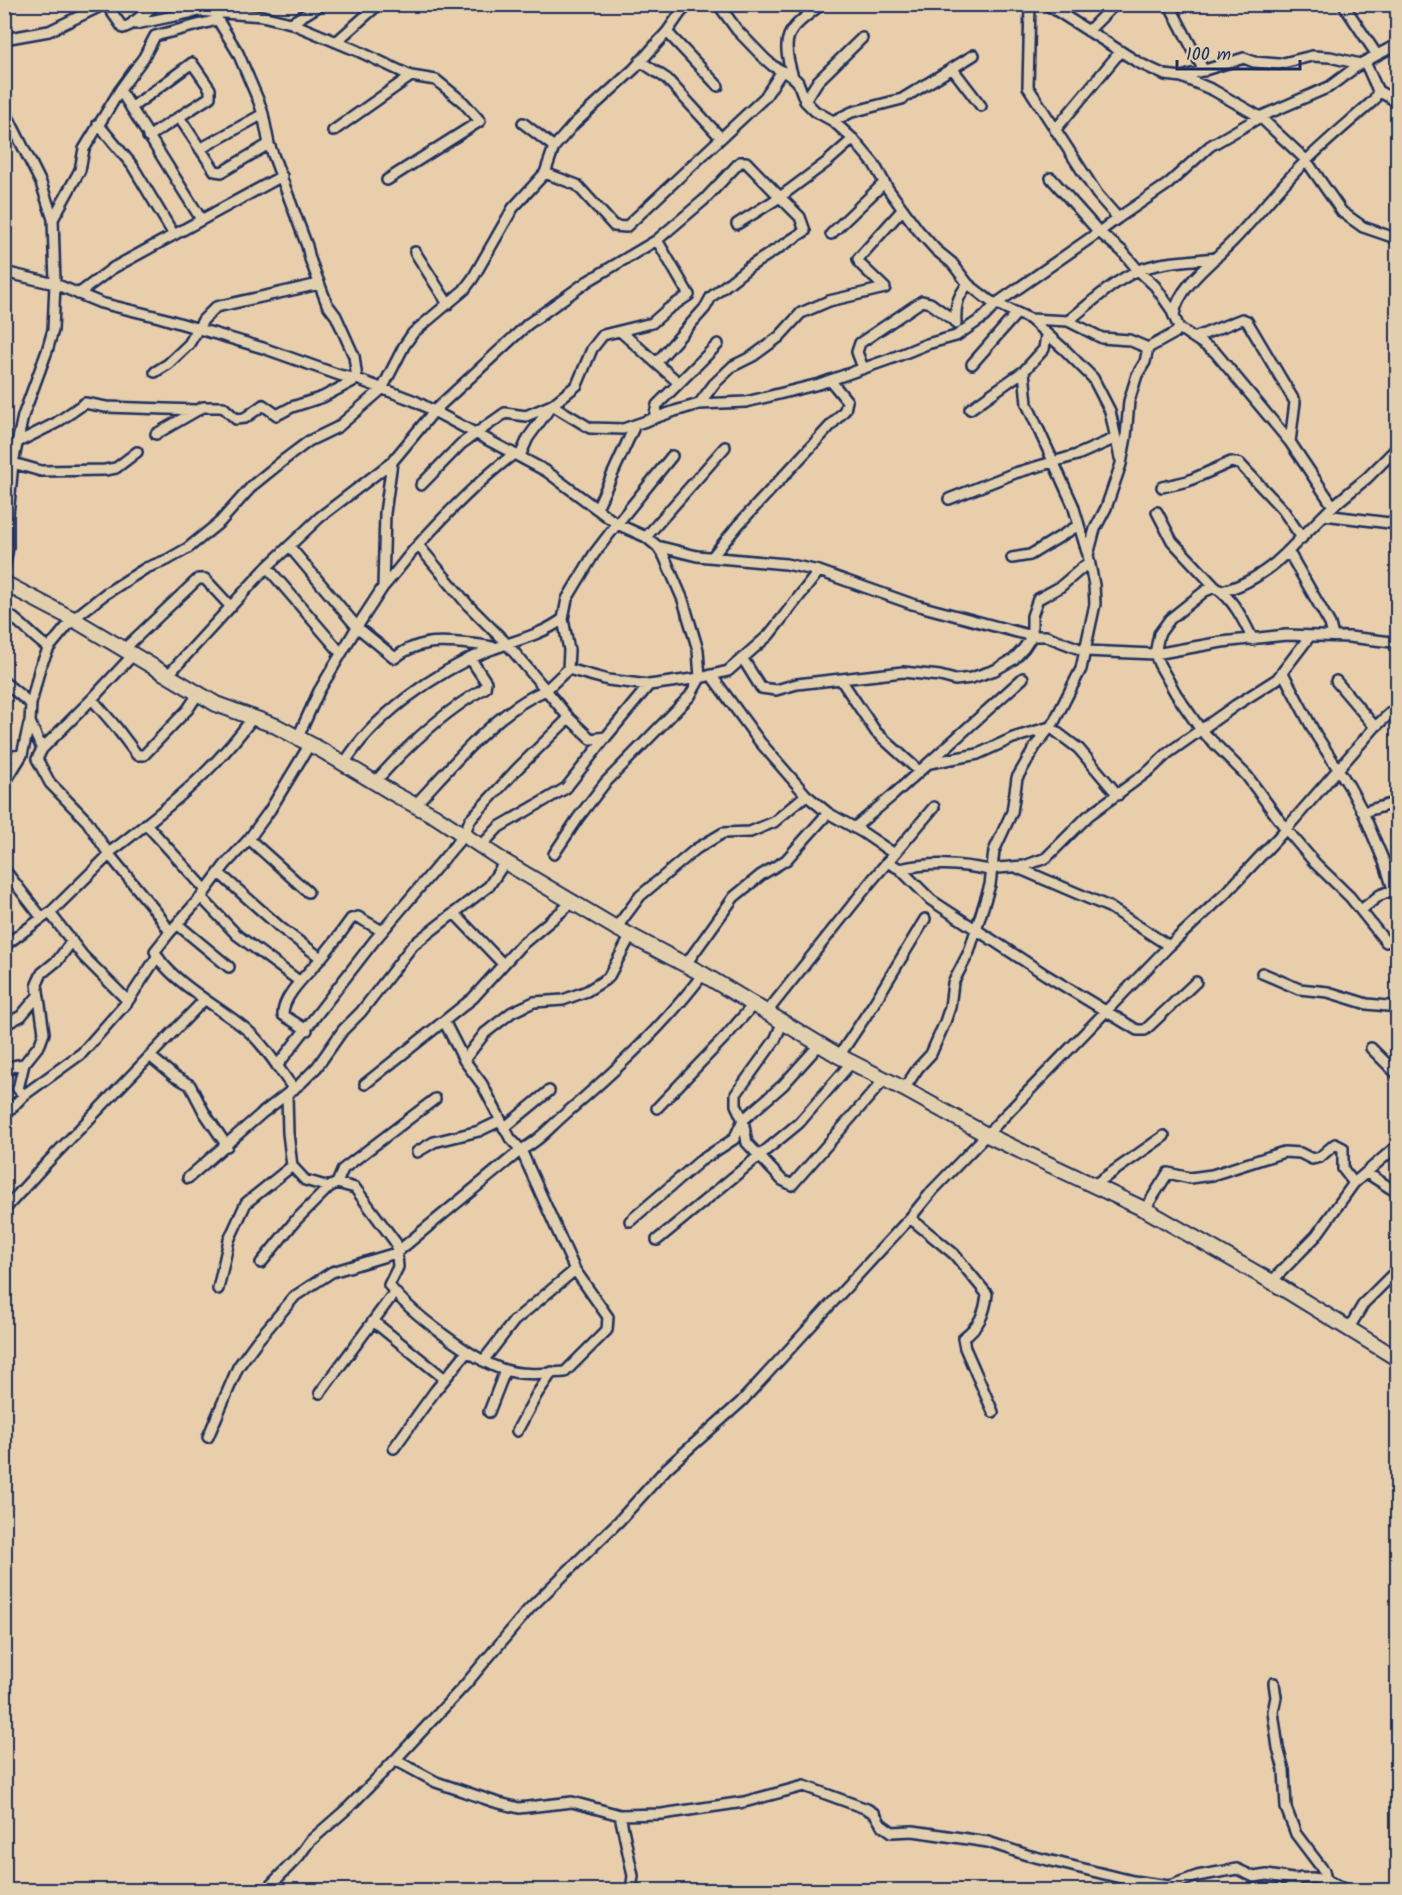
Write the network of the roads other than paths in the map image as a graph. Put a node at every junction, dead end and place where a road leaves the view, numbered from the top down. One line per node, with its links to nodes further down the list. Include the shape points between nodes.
1 (106, 4): 15 (street, via 123,28); 20 (street, via 49,31)
2 (156, 4): 15 (street)
3 (322, 4): 16 (street)
4 (379, 4): 21 (street)
5 (690, 4): 18 (street)
6 (718, 4): 29 (street, via 737,30)
7 (822, 4): 32 (street, via 788,34 786,45)
8 (1030, 4): 48 (street, via 1028,87)
9 (1046, 4): 17 (street)
10 (1115, 4): 17 (street)
11 (1169, 4): 30 (street)
12 (1343, 4): 25 (street)
13 (202, 8): 14 (street); 15 (street, via 136,24)
14 (215, 16): 16 (street, via 262,16); 35 (street, via 155,36); 42 (street, via 238,53)
15 (135, 21)
16 (291, 23): 21 (street)
17 (1088, 31): 23 (street)
18 (667, 32): 26 (street); 34 (street)
19 (862, 38): 37 (street, via 818,81)
20 (4, 39)
21 (336, 42): 31 (street)
22 (1397, 46): 25 (street)
23 (1120, 52): 33 (street, via 1165,75); 48 (street)
24 (974, 55): 28 (street)
25 (1377, 55): 27 (street)
26 (640, 62): 51 (street, via 667,79); 54 (street)
27 (1362, 63): 30 (street, via 1312,56 1279,64 1244,58); 36 (street); 44 (street, via 1329,87)
28 (952, 68): 39 (street); 45 (street, via 902,99)
29 (782, 71): 32 (street); 51 (street, via 765,97)
30 (1204, 71): 33 (street)
31 (411, 76): 49 (street); 60 (street, via 436,80 480,121)
32 (793, 76): 37 (street)
33 (1182, 77): 44 (street)
34 (718, 86)
35 (120, 90): 40 (street); 47 (street)
36 (1378, 91): 38 (street); 56 (street, via 1374,100)
37 (805, 101): 45 (street)
38 (1398, 102)
39 (981, 106)
40 (131, 108): 43 (street, via 192,63 210,89 210,96); 50 (street)
41 (4, 109): 65 (street, via 41,183)
42 (263, 114): 53 (street); 55 (street)
43 (179, 117): 50 (street); 55 (street)
44 (1260, 117): 56 (street); 64 (street, via 1210,146 1168,184)
45 (833, 121): 52 (street)
46 (523, 123): 54 (street)
47 (98, 124): 65 (street, via 84,149 80,170); 70 (street, via 132,165)
48 (1054, 130): 64 (street, via 1096,194)
49 (333, 131)
50 (148, 137): 66 (street)
51 (721, 138): 57 (street, via 626,227 614,226 577,185)
52 (853, 139): 61 (street); 62 (street)
53 (269, 144): 55 (street, via 222,172 215,171); 58 (street)
54 (554, 147): 57 (street)
55 (200, 149)
56 (1306, 160): 71 (street, via 1342,212 1363,227); 74 (street)
57 (545, 173): 82 (street, via 513,208 474,278)
58 (282, 176): 66 (street); 78 (street)
59 (1051, 178): 68 (street)
60 (387, 180)
61 (884, 183): 63 (street); 69 (street)
62 (780, 196): 67 (street); 72 (street, via 746,162 740,162 704,200); 96 (street, via 800,217 804,231 711,297 705,309)
63 (903, 209): 79 (street); 105 (street, via 858,258 885,288 829,301 801,314 779,337 733,366)
64 (1118, 218): 68 (street)
65 (53, 219): 77 (street)
66 (201, 219): 70 (street)
67 (737, 224)
68 (1099, 232): 75 (street); 81 (street)
69 (831, 234)
70 (174, 235): 80 (street, via 113,268)
71 (1398, 238)
72 (657, 240): 90 (street, via 689,295 652,323); 109 (street, via 588,281 528,324)
73 (415, 252): 82 (street)
74 (1216, 258): 75 (street); 84 (street, via 1181,296)
75 (1138, 270): 84 (street, via 1155,286); 86 (street)
76 (4, 272): 77 (street)
77 (55, 284): 80 (street); 115 (street, via 53,330)
78 (319, 284): 88 (street, via 216,307); 101 (street, via 354,356)
79 (968, 284): 81 (street); 87 (street, via 959,294)
80 (78, 294): 88 (street)
81 (997, 303): 83 (street); 92 (street)
82 (448, 304): 104 (street, via 413,333)
83 (1017, 313): 85 (street); 97 (street)
84 (1174, 315): 89 (street)
85 (1030, 319): 86 (street); 91 (street)
86 (1068, 321): 95 (street, via 1102,338 1129,340)
87 (956, 322): 92 (street); 98 (street, via 922,301 860,343 858,352)
88 (197, 328): 100 (street, via 189,344); 101 (street)
89 (1179, 328): 93 (street); 95 (street)
90 (620, 331): 96 (street); 106 (street, via 603,335 592,349 578,385)
91 (1046, 335): 99 (street, via 1044,349); 114 (street, via 1093,378 1110,411)
92 (956, 336): 98 (street)
93 (1194, 338): 116 (street, via 1215,352); 116 (street, via 1242,319 1247,321 1295,402)
94 (718, 344): 103 (street)
95 (1148, 348): 125 (street, via 1129,401)
96 (656, 363): 103 (street)
97 (972, 364)
98 (863, 368): 102 (street)
99 (1024, 371): 107 (street); 123 (street, via 1028,404)
100 (155, 372)
101 (357, 379): 104 (street); 108 (street, via 277,415 263,405 245,418 236,419 224,407)
102 (830, 380): 105 (street, via 746,402); 142 (street, via 847,401 845,410)
103 (679, 383): 110 (street, via 657,405)
104 (382, 389): 109 (street); 153 (street, via 338,427 309,441 253,485 220,522 188,548 146,568)
105 (699, 404): 110 (street)
106 (552, 405): 111 (street, via 590,428 623,429); 112 (street, via 526,416 505,413); 120 (street)
107 (970, 409)
108 (197, 410): 113 (street); 115 (street, via 85,403)
109 (435, 410): 112 (street); 122 (street)
110 (654, 418): 111 (street)
111 (635, 425): 130 (street)
112 (477, 433): 120 (street); 126 (street)
113 (156, 434)
114 (1116, 438): 123 (street); 125 (street)
115 (18, 442): 124 (street)
116 (1290, 442): 129 (street)
117 (725, 447): 136 (street)
118 (1398, 447): 129 (street)
119 (137, 452): 124 (street, via 116,468 105,470 41,471)
120 (517, 455): 130 (street); 138 (street, via 490,474)
121 (672, 456): 133 (street)
122 (392, 462): 139 (street); 149 (street, via 385,513)
123 (1054, 462): 128 (street); 135 (street)
124 (13, 463): 146 (street)
125 (1121, 464): 144 (street, via 1095,529)
126 (421, 485)
127 (1162, 487): 137 (street, via 1188,481 1231,462 1240,464 1283,510)
128 (949, 499)
129 (1333, 506): 132 (street)
130 (597, 508): 133 (street)
131 (1157, 512): 150 (street, via 1172,541)
132 (1324, 514): 134 (street); 137 (street)
133 (617, 524): 136 (street); 154 (street, via 567,598)
134 (1398, 524)
135 (1079, 525): 143 (street, via 1030,555); 144 (street)
136 (646, 537): 140 (street)
137 (1302, 538): 141 (street)
138 (418, 545): 149 (street); 161 (street)
139 (289, 546): 145 (street); 155 (street)
140 (657, 546): 142 (street); 174 (street, via 683,600 698,650)
141 (1284, 555): 150 (street, via 1234,588); 158 (street, via 1291,556)
142 (712, 557): 147 (street)
143 (1012, 558)
144 (1089, 558): 156 (street, via 1060,587 1038,599 1032,616); 164 (street, via 1095,604)
145 (267, 567): 151 (street); 166 (street)
146 (4, 569)
147 (819, 571): 156 (street, via 912,604); 169 (street, via 769,635)
148 (4, 584): 153 (street)
149 (384, 587): 155 (street)
150 (1219, 589): 159 (street, via 1238,612); 167 (street, via 1205,591 1170,619 1159,634)
151 (231, 607): 165 (street, via 206,579 198,579); 172 (street)
152 (4, 612): 162 (street)
153 (73, 619): 162 (street); 165 (street)
154 (563, 619): 161 (street, via 535,635); 170 (street)
155 (357, 627): 163 (street, via 395,658 430,642 485,644); 166 (street)
156 (1032, 636): 164 (street, via 1046,636); 176 (street, via 1014,659 971,678 955,680 903,672)
157 (1310, 636): 158 (street); 159 (street); 171 (street)
158 (1333, 636): 160 (street)
159 (1253, 640): 167 (street)
160 (1392, 642)
161 (507, 644): 163 (street); 180 (street)
162 (49, 648): 183 (street)
163 (495, 648): 168 (street)
164 (1085, 651): 167 (street); 188 (street, via 1081,669)
165 (127, 653): 172 (street); 182 (street)
166 (341, 653): 192 (street, via 319,691)
167 (1155, 654): 190 (street)
168 (470, 658): 196 (street, via 436,676 397,706 353,749); 200 (street, via 486,682 485,688 408,745)
169 (743, 659): 173 (street, via 728,671); 176 (street, via 761,688 776,690)
170 (568, 669): 179 (street); 180 (street)
171 (1283, 673): 190 (street); 198 (street)
172 (168, 675): 181 (street)
173 (711, 675): 174 (street); 202 (street, via 760,742)
174 (700, 678): 179 (street); 217 (street, via 690,696 605,783)
175 (1023, 678): 197 (street)
176 (841, 680): 199 (street, via 876,732)
177 (1336, 681): 189 (street)
178 (4, 682): 183 (street)
179 (648, 685): 191 (street)
180 (546, 690): 186 (street); 205 (street, via 530,696 482,735)
181 (198, 694): 182 (street, via 144,755 137,755); 185 (street)
182 (92, 699): 193 (street)
183 (31, 704): 187 (street)
184 (1398, 706): 189 (street)
185 (254, 716): 192 (street); 209 (street, via 204,776)
186 (569, 718): 191 (street, via 591,739); 212 (street, via 470,820)
187 (30, 722): 193 (street); 194 (street)
188 (1050, 727): 197 (street, via 978,754); 203 (street, via 1079,749); 223 (street, via 1017,778 1012,812 994,850)
189 (1375, 727): 198 (street)
190 (1201, 730): 203 (street); 211 (street, via 1247,776)
191 (606, 736): 214 (street, via 566,789 499,827)
192 (304, 741): 196 (street); 213 (street, via 270,810)
193 (42, 748): 216 (street, via 37,759 43,773 87,821)
194 (22, 755): 195 (street); 201 (street)
195 (5, 756)
196 (344, 764): 200 (street)
197 (928, 764): 199 (street)
198 (1337, 770): 207 (street); 211 (street)
199 (919, 771): 210 (street)
200 (375, 782): 205 (street)
201 (4, 784)
202 (806, 795): 208 (street); 235 (street, via 774,822 750,832 723,833 696,849 640,896)
203 (1118, 795): 220 (street, via 1088,816 1046,858)
204 (1398, 802): 207 (street)
205 (415, 805): 212 (street)
206 (934, 807): 215 (street)
207 (1363, 812): 225 (street)
208 (828, 813): 210 (street); 247 (street, via 786,860 734,897)
209 (146, 824): 216 (street); 227 (street)
210 (854, 828): 215 (street)
211 (1286, 829): 230 (street); 243 (street)
212 (464, 835): 214 (street); 237 (street)
213 (249, 839): 224 (street); 226 (street)
214 (481, 846): 218 (street)
215 (893, 853): 219 (street)
216 (109, 854): 232 (street); 238 (street)
217 (554, 854)
218 (505, 862): 228 (street); 231 (street, via 489,886)
219 (886, 862): 222 (street); 259 (street)
220 (1016, 867): 223 (street); 243 (street, via 1109,907)
221 (4, 869): 232 (street)
222 (900, 869): 223 (street, via 941,863); 236 (street, via 931,900)
223 (990, 870): 236 (street, via 990,885)
224 (219, 873): 227 (street); 245 (street)
225 (1393, 890): 229 (street); 230 (street)
226 (308, 892)
227 (204, 894): 234 (street); 251 (street, via 237,935)
228 (574, 901): 235 (street); 246 (street)
229 (1398, 904)
230 (1361, 910): 241 (street)
231 (455, 914): 246 (street); 278 (street, via 413,945 317,1067)
232 (46, 916): 240 (street); 242 (street)
233 (925, 919): 266 (street)
234 (177, 924): 238 (street); 248 (street)
235 (616, 928): 239 (street)
236 (975, 930): 258 (street); 276 (street, via 953,983 950,1007 931,1054)
237 (382, 931): 245 (street, via 358,917 351,920); 263 (street)
238 (170, 932): 244 (street, via 156,951)
239 (631, 935): 247 (street); 268 (street, via 608,978 563,1000 534,1002 512,1012 485,1033)
240 (72, 941): 253 (street, via 42,973 37,984); 255 (street)
241 (1386, 942)
242 (4, 946)
243 (1169, 946): 258 (street)
244 (157, 957): 254 (street); 255 (street)
245 (321, 958): 251 (street)
246 (503, 964): 260 (street)
247 (686, 964): 250 (street)
248 (229, 967)
249 (1262, 973): 257 (street, via 1299,989)
250 (703, 974): 256 (street); 289 (street, via 668,1016 599,1084)
251 (299, 981): 263 (street, via 282,1009 283,1015)
252 (1196, 982): 258 (street, via 1145,1030 1137,1030)
253 (38, 996): 262 (street, via 21,1016); 270 (street, via 44,1033)
254 (204, 1000): 267 (street); 271 (street, via 250,1032)
255 (128, 1001): 279 (street, via 82,1053)
256 (753, 1005): 259 (street); 281 (street)
257 (1398, 1007)
258 (1107, 1011): 285 (street)
259 (767, 1012): 261 (street)
260 (444, 1021): 268 (street); 275 (street)
261 (783, 1021): 264 (street); 283 (street, via 775,1040 736,1094)
262 (4, 1025)
263 (307, 1030): 271 (street)
264 (820, 1044): 266 (street); 283 (street, via 783,1085)
265 (1371, 1048): 273 (street)
266 (839, 1056): 269 (street)
267 (151, 1057): 288 (street, via 190,1085); 300 (street)
268 (464, 1060): 284 (street, via 482,1084)
269 (852, 1062): 274 (street); 291 (street, via 799,1123)
270 (24, 1065): 272 (street, via 13,1066); 279 (street, via 18,1089)
271 (277, 1066): 278 (street)
272 (4, 1074)
273 (1398, 1075)
274 (884, 1080): 276 (street); 291 (street, via 792,1185)
275 (366, 1084)
276 (904, 1089): 285 (street)
277 (549, 1090): 284 (street)
278 (290, 1092): 288 (street); 292 (street, via 288,1133)
279 (24, 1095): 282 (street)
280 (435, 1099): 296 (street, via 343,1169)
281 (657, 1108)
282 (4, 1116)
283 (743, 1120): 291 (street, via 747,1143); 302 (street, via 734,1139 700,1161)
284 (502, 1124): 289 (street); 290 (street, via 434,1142)
285 (987, 1135): 297 (street); 301 (street)
286 (1164, 1136): 297 (street)
287 (1398, 1145): 293 (street)
288 (227, 1146): 294 (street)
289 (521, 1150): 304 (street); 307 (street)
290 (417, 1152)
291 (758, 1155): 303 (street)
292 (292, 1166): 296 (street, via 305,1180); 309 (street, via 246,1203 229,1240)
293 (1367, 1173): 295 (street); 298 (street)
294 (188, 1178)
295 (1353, 1183): 299 (street, via 1341,1165 1343,1148 1335,1144 1312,1159 1284,1152 1212,1175 1190,1178 1168,1173); 308 (street, via 1316,1236)
296 (333, 1185): 304 (street, via 355,1188 396,1243); 305 (street, via 295,1221)
297 (1094, 1185): 299 (street)
298 (1396, 1190)
299 (1144, 1209): 308 (street)
300 (4, 1210)
301 (910, 1218): 321 (street, via 954,1254 987,1294 985,1312 963,1338); 326 (street, via 741,1402 667,1468 529,1609)
302 (630, 1221)
303 (657, 1240)
304 (396, 1253): 310 (street, via 398,1267 389,1285); 323 (street, via 332,1272 295,1296 238,1367)
305 (261, 1263)
306 (1398, 1269): 312 (street, via 1364,1304)
307 (575, 1270): 315 (street, via 514,1321); 317 (street, via 608,1317 607,1330 565,1372)
308 (1272, 1281): 312 (street)
309 (218, 1289)
310 (394, 1293): 311 (street); 313 (street)
311 (373, 1321): 318 (street); 319 (street)
312 (1349, 1328): 314 (street)
313 (467, 1352): 315 (street); 318 (street)
314 (1398, 1359)
315 (483, 1361): 316 (street)
316 (505, 1371): 317 (street); 320 (street)
317 (552, 1372): 322 (street)
318 (445, 1379): 324 (street)
319 (320, 1393)
320 (489, 1412)
321 (993, 1412)
322 (517, 1431)
323 (208, 1437)
324 (394, 1448)
325 (1274, 1683): 329 (street, via 1273,1712 1284,1770 1286,1808 1296,1834 1314,1856)
326 (395, 1760): 327 (street, via 436,1782 519,1808 572,1802); 330 (street, via 309,1842)
327 (620, 1815): 328 (street, via 662,1815 708,1808 804,1785 867,1809 892,1832 913,1831 988,1842 1133,1881 1168,1886 1238,1869 1254,1877); 331 (street, via 633,1876)
328 (1301, 1878): 329 (street); 332 (street)
329 (1326, 1880): 333 (street)
330 (266, 1890)
331 (631, 1890)
332 (1286, 1890)
333 (1346, 1890)

